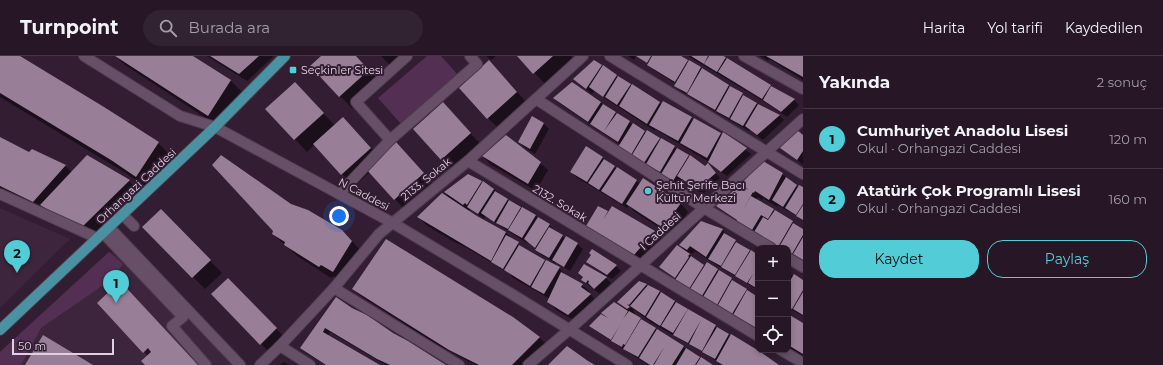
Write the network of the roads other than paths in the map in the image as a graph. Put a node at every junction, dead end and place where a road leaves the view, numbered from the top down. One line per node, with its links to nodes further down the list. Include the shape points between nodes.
1 (84, 56): 11 (street, N Caddesi, via 180,116)
2 (285, 56): 11 (main road, Orhangazi Caddesi)
3 (407, 56): 12 (street, via 356,102)
4 (470, 56): 12 (street, via 477,64)
5 (583, 56): 9 (street, 2133. Sokak)
6 (610, 56): 13 (street)
7 (744, 56): 8 (street)
8 (803, 89)
9 (536, 99): 14 (street, 2133. Sokak); 18 (street)
10 (803, 119): 13 (street, I Caddesi)
11 (215, 127): 17 (street, N Caddesi); 19 (main road, Orhangazi Caddesi)
12 (390, 140): 17 (street)
13 (766, 152): 15 (street); 18 (street, I Caddesi)
14 (468, 161): 20 (street, 2133. Sokak); 25 (street, 2132. Sokak)
15 (803, 174)
16 (0, 194): 22 (street)
17 (338, 194): 20 (street, N Caddesi)
18 (704, 208): 23 (street); 25 (street, I Caddesi)
19 (123, 215): 21 (street); 22 (main road, Orhangazi Caddesi)
20 (391, 222): 27 (street, 2133. Sokak); 28 (street, N Caddesi)
21 (134, 226)
22 (103, 233): 29 (main road, Orhangazi Caddesi); 34 (street, via 183,317 172,326); 35 (street)
23 (766, 245)
24 (791, 260): 26 (street)
25 (640, 266): 28 (street, I Caddesi); 30 (street, 2132. Sokak)
26 (803, 267)
27 (334, 288): 31 (street, 2133. Sokak); 38 (street)
28 (570, 329): 39 (street, I Caddesi); 40 (street, N Caddesi)
29 (0, 330)
30 (755, 334)
31 (280, 346): 36 (street, 2133. Sokak); 37 (street)
32 (786, 353): 33 (street)
33 (803, 363)
34 (206, 365)
35 (240, 365)
36 (260, 365)
37 (310, 365)
38 (460, 365)
39 (528, 365)
40 (627, 365)

